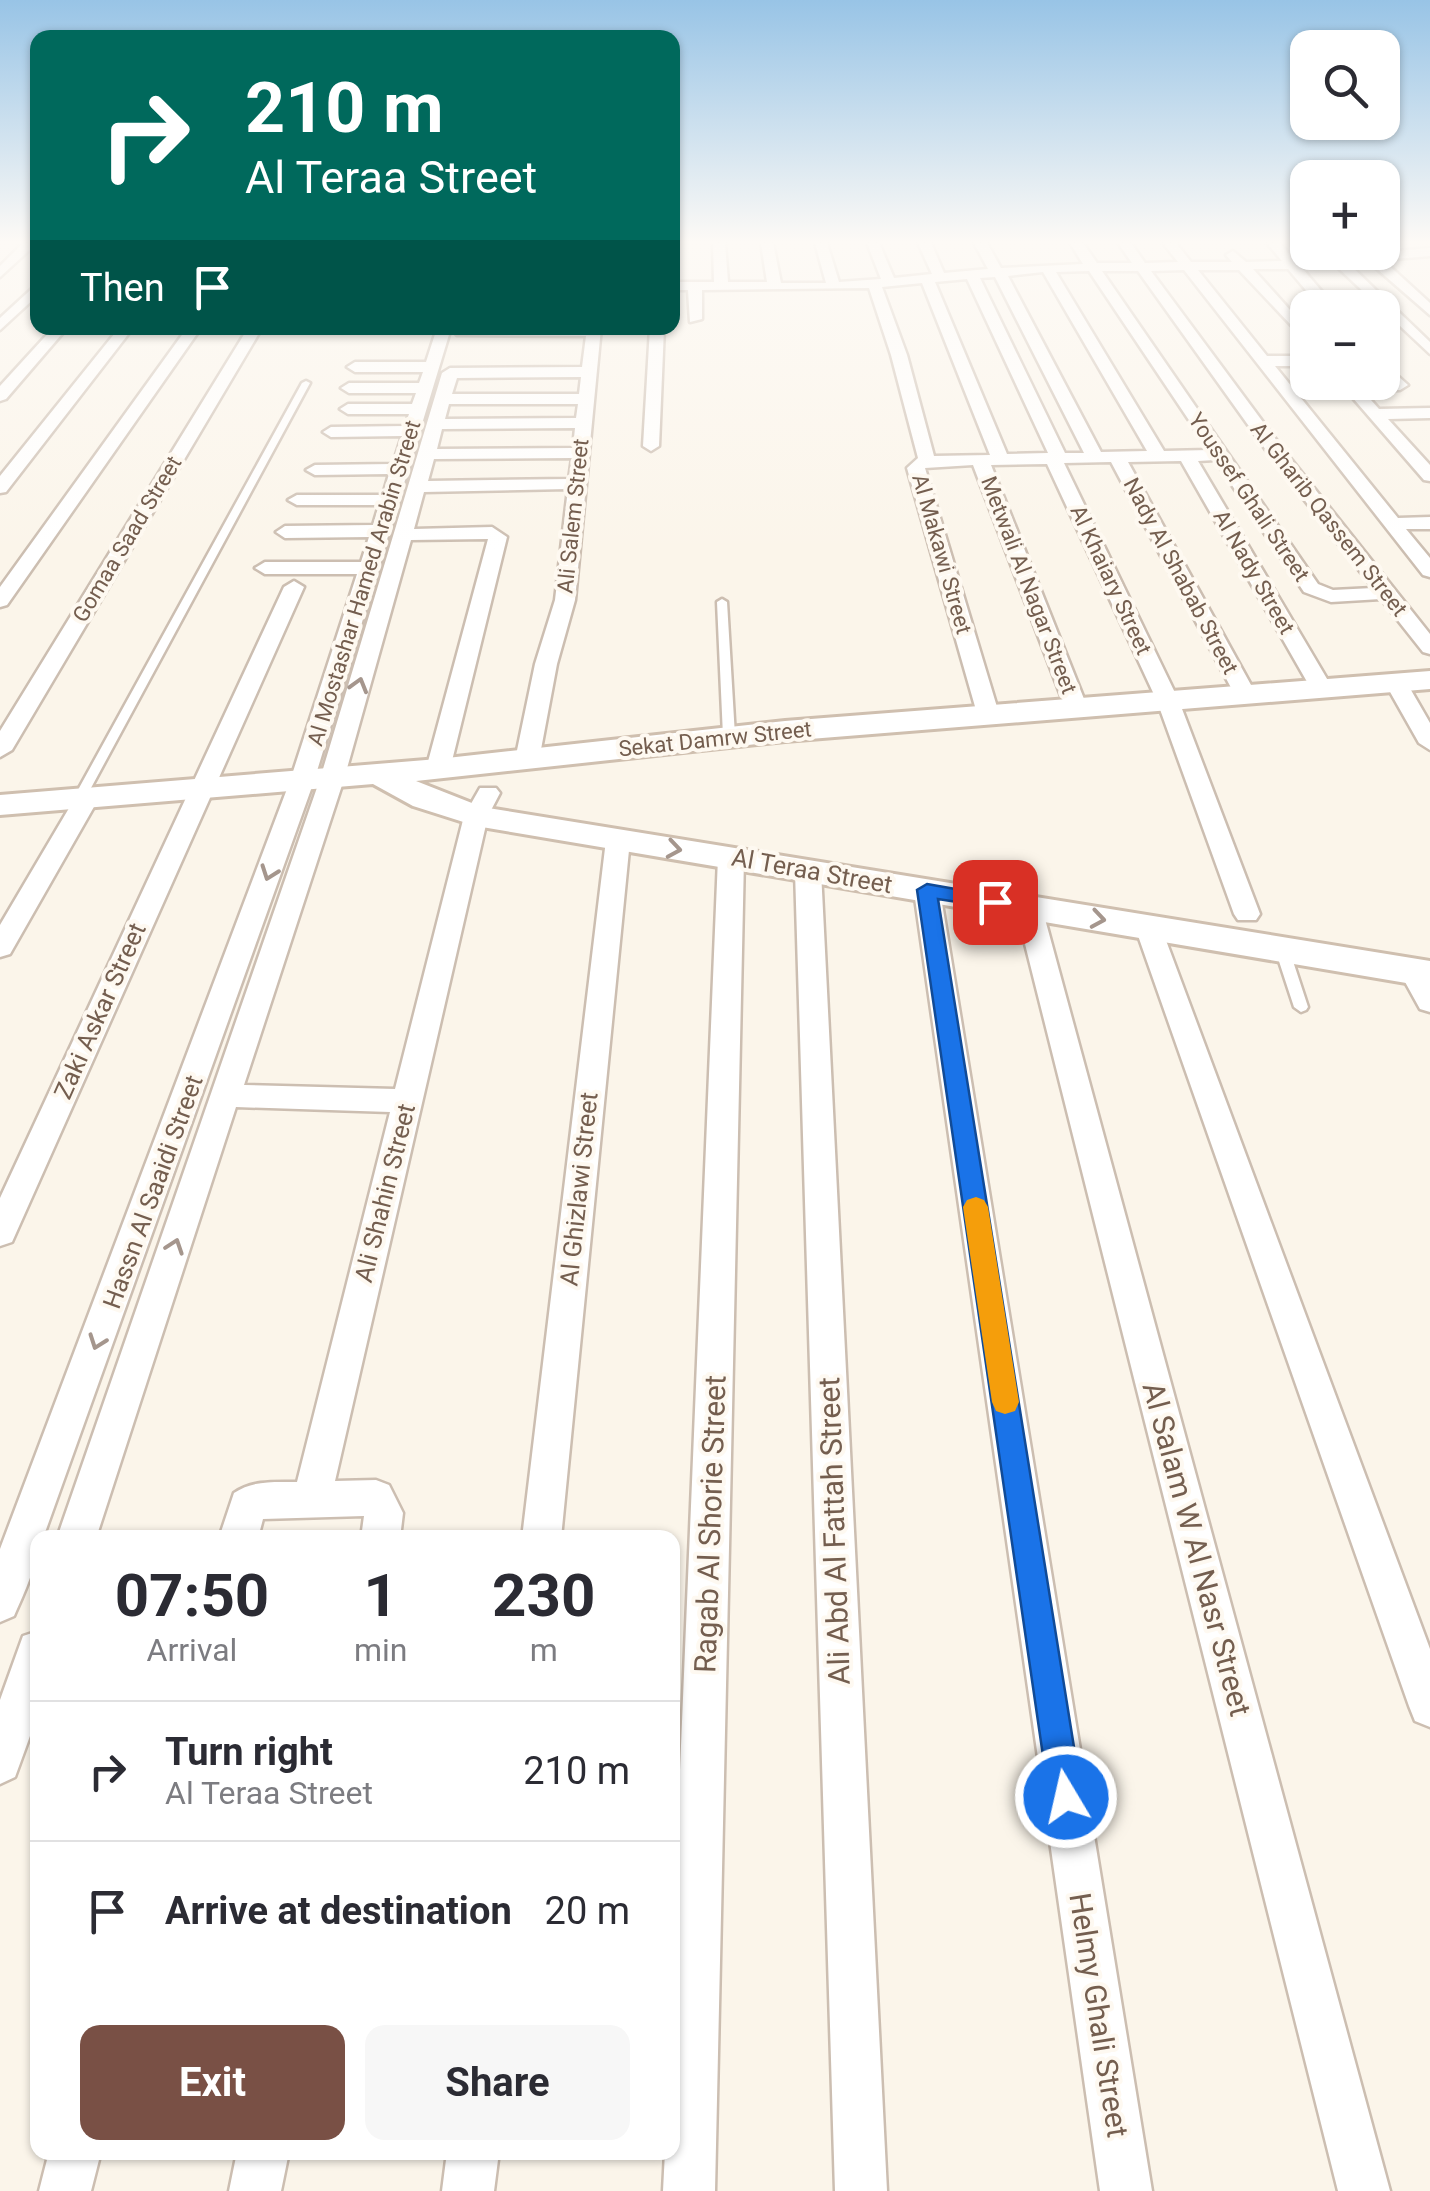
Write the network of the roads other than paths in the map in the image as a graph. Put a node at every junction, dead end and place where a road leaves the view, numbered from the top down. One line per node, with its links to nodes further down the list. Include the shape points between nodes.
1 (45, 345): 24 (street)
2 (112, 345): 54 (street)
3 (182, 345): 67 (street)
4 (246, 345): 79 (street, Gomaa Saad Street)
5 (445, 345): 16 (street, Al Mostashar Hamed Arabin Street)
6 (589, 345): 17 (street, Ali Salem Street)
7 (656, 345): 36 (street)
8 (897, 345): 48 (street, Al Makawi Street)
9 (954, 345): 47 (street, Metwali Al Nagar Street)
10 (1004, 345): 46 (street, Al Khaiary Street)
11 (1036, 345): 45 (street)
12 (1092, 345): 42 (street)
13 (1145, 345): 41 (street, Youssef Ghali Street)
14 (1198, 345): 66 (street, Al Gharib Qassem Street)
15 (1251, 345): 19 (street)
16 (434, 359): 17 (street); 20 (street); 23 (street, Al Mostashar Hamed Arabin Street); 25 (street, Al Mostashar Hamed Arabin Street)
17 (584, 359): 26 (street, Ali Salem Street)
18 (1290, 361): 19 (street)
19 (1264, 362): 57 (street)
20 (355, 366)
21 (306, 384): 85 (lane)
22 (349, 388): 23 (street)
23 (425, 388): 29 (street, Al Mostashar Hamed Arabin Street)
24 (0, 396)
25 (443, 399): 26 (street); 33 (street, Al Mostashar Hamed Arabin Street)
26 (586, 399): 32 (street, Ali Salem Street)
27 (1361, 400): 31 (street)
28 (348, 409): 29 (street)
29 (418, 409): 34 (street, Al Mostashar Hamed Arabin Street)
30 (1430, 413): 31 (street)
31 (1374, 414): 38 (street)
32 (583, 423): 33 (street); 39 (street, Ali Salem Street)
33 (436, 424): 40 (street, Al Mostashar Hamed Arabin Street)
34 (411, 431): 35 (street); 49 (street, Al Mostashar Hamed Arabin Street)
35 (331, 432)
36 (651, 446)
37 (1430, 447): 38 (street)
38 (1404, 448): 51 (street)
39 (580, 453): 40 (street); 52 (street, Ali Salem Street)
40 (427, 454): 53 (street, Al Mostashar Hamed Arabin Street)
41 (1219, 455): 43 (street); 66 (street, Youssef Ghali Street, via 1311,588 1331,596)
42 (1158, 456): 43 (street); 44 (street)
43 (1187, 456): 72 (street, Al Nady Street)
44 (1117, 457): 45 (street); 73 (street, Nady Al Shabab Street)
45 (1095, 458): 46 (street)
46 (1056, 459): 47 (street); 74 (street, Al Khaiary Street)
47 (990, 460): 48 (street); 75 (street, Metwali Al Nagar Street)
48 (928, 462): 76 (street, Al Makawi Street, via 916,468)
49 (399, 469): 50 (street); 56 (street, Al Mostashar Hamed Arabin Street)
50 (315, 470)
51 (1430, 476)
52 (578, 484): 53 (street); 80 (street, Ali Salem Street, via 565,600)
53 (417, 487): 61 (street, Al Mostashar Hamed Arabin Street)
54 (0, 488)
55 (297, 500): 56 (street)
56 (390, 500): 60 (street, Al Mostashar Hamed Arabin Street)
57 (1393, 524): 58 (street); 64 (street)
58 (1430, 524)
59 (285, 532): 60 (street)
60 (380, 532): 63 (street, Al Mostashar Hamed Arabin Street)
61 (403, 535): 81 (street, via 498,537); 83 (street, Al Mostashar Hamed Arabin Street, one-way to 61)
62 (265, 568): 63 (street)
63 (368, 568): 83 (street, Al Mostashar Hamed Arabin Street)
64 (1430, 571)
65 (294, 588): 84 (street, Zaki Askar Street)
66 (1386, 592): 69 (street, Al Gharib Qassem Street)
67 (0, 602)
68 (722, 602): 77 (lane)
69 (1430, 648)
70 (1430, 680): 71 (main road, Sekat Damrw Street)
71 (1396, 683): 72 (main road, Sekat Damrw Street); 78 (street)
72 (1322, 688): 73 (main road, Sekat Damrw Street)
73 (1246, 694): 74 (main road, Sekat Damrw Street)
74 (1168, 701): 75 (main road, Sekat Damrw Street); 93 (street, Al Khaiary Street)
75 (1078, 709): 76 (main road, Sekat Damrw Street)
76 (989, 717): 77 (main road, Sekat Damrw Street)
77 (728, 736): 80 (main road, Sekat Damrw Street)
78 (1430, 743)
79 (0, 750)
80 (527, 760): 81 (main road, Sekat Damrw Street)
81 (432, 769): 82 (main road, Sekat Damrw Street); 87 (main road, Al Teraa Street)
82 (378, 774): 83 (main road, Sekat Damrw Street); 87 (main road, Al Teraa Street, via 426,799)
83 (317, 780): 84 (main road, Sekat Damrw Street); 99 (street, Hassn Al Saaidi Street, one-way to 99); 100 (street, Hassn Al Saaidi Street)
84 (200, 790): 85 (main road, Sekat Damrw Street); 103 (street, Zaki Askar Street)
85 (83, 799): 86 (main road, Sekat Damrw Street); 95 (street)
86 (0, 805)
87 (482, 805): 88 (main road, Al Teraa Street); 93 (main road, Al Teraa Street); 102 (street, Ali Shahin Street)
88 (618, 840): 89 (main road, Al Teraa Street, one-way to 89); 108 (street, Al Ghizlawi Street)
89 (731, 858): 90 (main road, Al Teraa Street); 119 (street, Ragab Al Shorie Street)
90 (808, 871): 91 (main road, Al Teraa Street); 120 (street, Ali Abd Al Fattah Street)
91 (927, 890): 92 (main road, Al Teraa Street); 121 (street, Helmy Ghali Street)
92 (1029, 908): 94 (main road, Al Teraa Street, one-way to 94); 122 (street, Al Salam W Al Nasr Street)
93 (1248, 914): 97 (main road, Al Teraa Street)
94 (1148, 928): 96 (main road, Al Teraa Street); 111 (street)
95 (0, 948)
96 (1282, 950): 97 (main road, Al Teraa Street); 98 (lane)
97 (1426, 974)
98 (1301, 1007)
99 (203, 1058): 100 (street); 109 (street, Hassn Al Saaidi Street, one-way to 109)
100 (240, 1058): 101 (street, Hassn Al Saaidi Street)
101 (226, 1096): 102 (street); 105 (street, Hassn Al Saaidi Street, one-way to 101)
102 (407, 1101): 104 (street, Ali Shahin Street)
103 (0, 1233)
104 (312, 1498): 106 (street, via 254,1501); 107 (street, via 376,1498 384,1513)
105 (79, 1530)
106 (240, 1530)
107 (381, 1530)
108 (541, 1530)
109 (0, 1602)
110 (30, 1675): 112 (street)
111 (1430, 1706)
112 (0, 1762)
113 (74, 2160): 116 (street)
114 (262, 2160): 117 (street)
115 (472, 2160): 118 (street)
116 (65, 2191)
117 (256, 2191)
118 (468, 2191)
119 (688, 2191)
120 (861, 2191)
121 (1126, 2191)
122 (1364, 2191)

